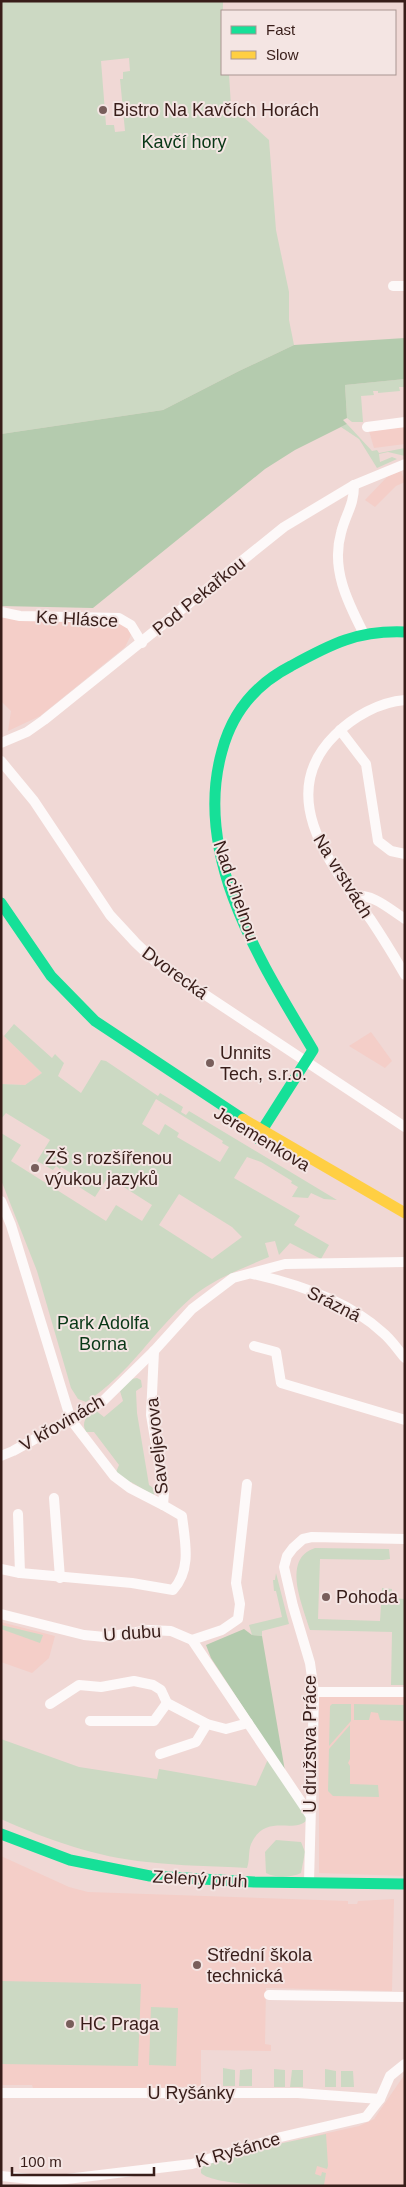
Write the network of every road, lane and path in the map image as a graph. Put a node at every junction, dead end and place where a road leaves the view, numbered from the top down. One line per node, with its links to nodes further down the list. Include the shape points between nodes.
1 (393, 286): 2 (street)
2 (405, 286)
3 (405, 422): 4 (street)
4 (367, 427)
5 (405, 464): 6 (street, Pod Pekařkou)
6 (354, 485): 8 (street, via 354,501 341,532 337,553 344,590); 10 (street, Pod Pekařkou, via 284,527)
7 (1, 612): 10 (street, Ke Hlásce, via 20,616 122,619 134,629)
8 (363, 632): 9 (street, Nad cihelnou); 22 (street, Nad cihelnou, via 279,671 260,685 231,724 216,769 212,808 229,882 256,950 314,1050)
9 (405, 632)
10 (142, 643): 13 (street, Pod Pekařkou, via 44,720 27,732)
11 (405, 700): 12 (street, Na vrstvách, via 374,708)
12 (340, 730): 15 (street, via 366,764 378,841 385,848); 16 (street, Na vrstvách, via 317,759 309,807 315,835)
13 (1, 743)
14 (1, 760): 22 (street, Dvorecká, via 34,801 110,915 134,942 155,961)
15 (405, 854)
16 (352, 896): 19 (street, via 371,897); 20 (street, Na vrstvách)
17 (1, 903): 21 (street, Jeremenkova, via 62,989)
18 (1, 919): 21 (street, Jeremenkova, via 55,994 84,1023)
19 (405, 920)
20 (405, 975)
21 (124, 1048): 24 (street, Jeremenkova)
22 (306, 1062): 23 (street, Dvorecká); 24 (street, Nad cihelnou)
23 (405, 1127)
24 (259, 1134): 26 (street, Jeremenkova); 27 (street, Jeremenkova)
25 (1, 1201): 33 (street)
26 (405, 1212)
27 (405, 1222)
28 (405, 1262): 29 (street, V křovinách, via 285,1264)
29 (250, 1273): 31 (street, V křovinách, via 233,1278 192,1309); 32 (street, Srázná, via 287,1282 344,1305 382,1332)
30 (254, 1346): 34 (street, via 276,1352 281,1383)
31 (154, 1351): 33 (street, V křovinách, via 102,1402); 38 (street, Saveljevova, via 151,1415 164,1492)
32 (405, 1358)
33 (71, 1420): 35 (street, V křovinách); 38 (street, via 114,1476)
34 (405, 1420)
35 (1, 1456)
36 (246, 1484): 45 (street, via 236,1583 240,1604 238,1619 222,1630)
37 (54, 1498): 43 (street)
38 (163, 1505): 43 (street, Saveljevova, via 182,1516 187,1563 182,1580 173,1590 132,1583)
39 (18, 1514): 42 (street)
40 (405, 1539): 46 (street, U družstva Práce, via 312,1537 303,1539 287,1556 284,1567 310,1664)
41 (1, 1569): 42 (street, Saveljevova)
42 (20, 1574): 43 (street, Saveljevova)
43 (60, 1578)
44 (1, 1614): 45 (street, U dubu, via 84,1635 105,1637 149,1630 171,1631)
45 (192, 1640): 51 (street)
46 (314, 1692): 47 (street); 54 (street, U družstva Práce)
47 (405, 1692)
48 (167, 1703): 49 (street, via 161,1690 134,1681 101,1687 79,1685); 50 (street, via 154,1721); 52 (street)
49 (50, 1704)
50 (90, 1721)
51 (248, 1723): 52 (street, via 226,1729); 54 (street)
52 (207, 1724): 53 (street, via 196,1742)
53 (160, 1754)
54 (310, 1815): 56 (street, U družstva Práce)
55 (1, 1834): 56 (street, Zelený pruh, via 70,1860 119,1872 190,1879)
56 (309, 1882): 57 (street, Zelený pruh)
57 (405, 1884)
58 (269, 1995): 59 (street)
59 (405, 1997)
60 (405, 2064): 62 (street, K Ryšánce, via 390,2076)
61 (1, 2093): 62 (street, U Ryšánky, via 298,2093)
62 (380, 2099): 64 (street, K Ryšánce, via 366,2117 281,2137 192,2164)
63 (1, 2176): 64 (street, K Ryšánce)
64 (47, 2183)

